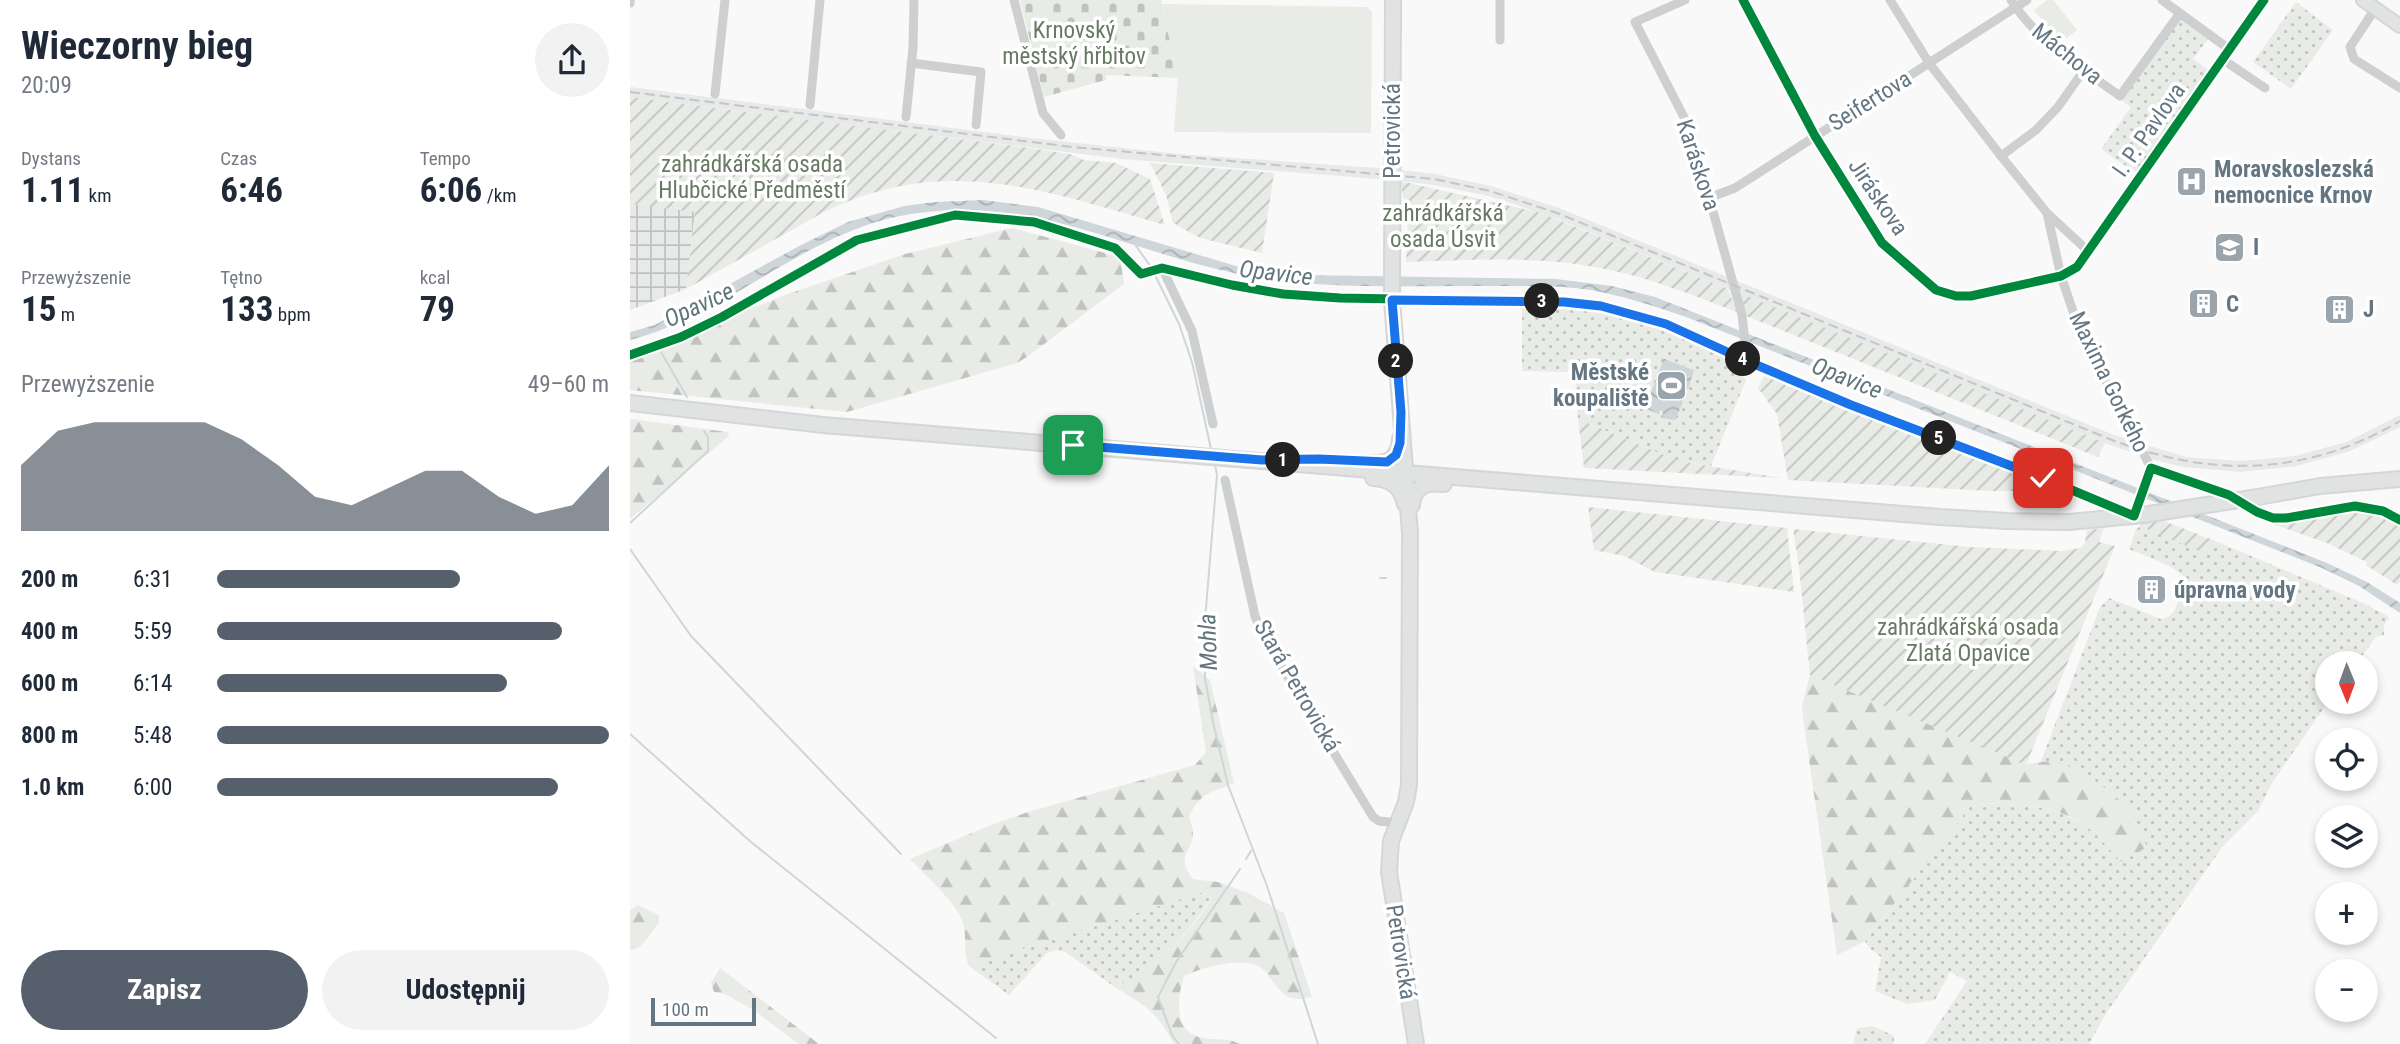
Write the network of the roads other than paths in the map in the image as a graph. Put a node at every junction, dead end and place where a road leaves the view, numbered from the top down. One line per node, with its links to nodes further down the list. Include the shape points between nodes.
1 (725, 0): 27 (street)
2 (820, 0): 28 (street)
3 (914, 0): 22 (street)
4 (1014, 0): 31 (street, via 1043,113)
5 (1393, 0): 39 (main road, Petrovická)
6 (1500, 0): 19 (street)
7 (1685, 0): 34 (street, Karáskova, via 1635,22 1690,129)
8 (1744, 0): 32 (street, Jiráskova)
9 (1890, 0): 23 (street, Maxima Gorkého)
10 (2011, 0): 15 (street, Máchova)
11 (2027, 0): 15 (street, Seifertova)
12 (2162, 0): 17 (street)
13 (2264, 0): 20 (street, I. P. Pavlova)
14 (2363, 0): 16 (main road)
15 (2016, 9): 23 (street, Seifertova); 24 (street, Máchova, via 2052,46)
16 (2375, 9): 18 (main road); 26 (street, via 2351,52)
17 (2180, 13): 20 (street); 24 (street, Máchova, via 2120,96)
18 (2400, 26)
19 (1500, 40)
20 (2229, 49): 21 (street, I. P. Pavlova)
21 (2222, 59): 25 (street); 36 (street, I. P. Pavlova)
22 (911, 63): 29 (street); 30 (street, via 981,72)
23 (1929, 63): 32 (street, Seifertova); 33 (street, Maxima Gorkého)
24 (2084, 70): 33 (street, via 2036,131)
25 (2265, 88)
26 (2400, 88)
27 (715, 94)
28 (810, 105)
29 (906, 117)
30 (976, 125)
31 (1061, 135)
32 (1815, 136): 34 (street, Seifertova, via 1735,188); 38 (street, Jiráskova, via 1882,243 1936,290 1971,296)
33 (2001, 156): 35 (street, Maxima Gorkého)
34 (1711, 197): 41 (street, Karáskova, via 1742,316)
35 (2047, 213): 36 (street, Maxima Gorkého); 38 (street, Maxima Gorkého)
36 (2087, 250): 38 (street, I. P. Pavlova, via 2077,267)
37 (1159, 268): 39 (street, via 1283,294); 40 (street, via 1141,274 1115,248 1034,222 955,215 857,240 722,317); 44 (street, via 1192,331)
38 (2061, 276): 46 (street, Maxima Gorkého, via 2079,329)
39 (1392, 298): 41 (street, via 1601,306 1666,324); 43 (main road, Petrovická)
40 (630, 355)
41 (1746, 357): 46 (street, via 1851,405 2134,516)
42 (630, 402): 45 (main road, via 799,423)
43 (1401, 412): 45 (main road, via 1399,448 1387,462); 47 (main road); 50 (main road, via 1410,452 1425,466)
44 (1213, 424)
45 (1262, 460): 47 (main road); 52 (main road, via 1388,481 1403,495)
46 (2151, 468): 51 (street, via 2229,495 2273,517 2357,506)
47 (1407, 473): 50 (main road); 52 (main road)
48 (2400, 479): 50 (main road, bridge, via 2069,522 1962,518)
49 (1225, 480): 53 (street, Stará Petrovická, via 1263,636 1373,817)
50 (1536, 483): 52 (main road, via 1483,487 1424,484 1414,494)
51 (2400, 520)
52 (1410, 533): 53 (main road, Petrovická, via 1409,785)
53 (1398, 823): 54 (main road, Petrovická, via 1388,872)
54 (1416, 1044)

